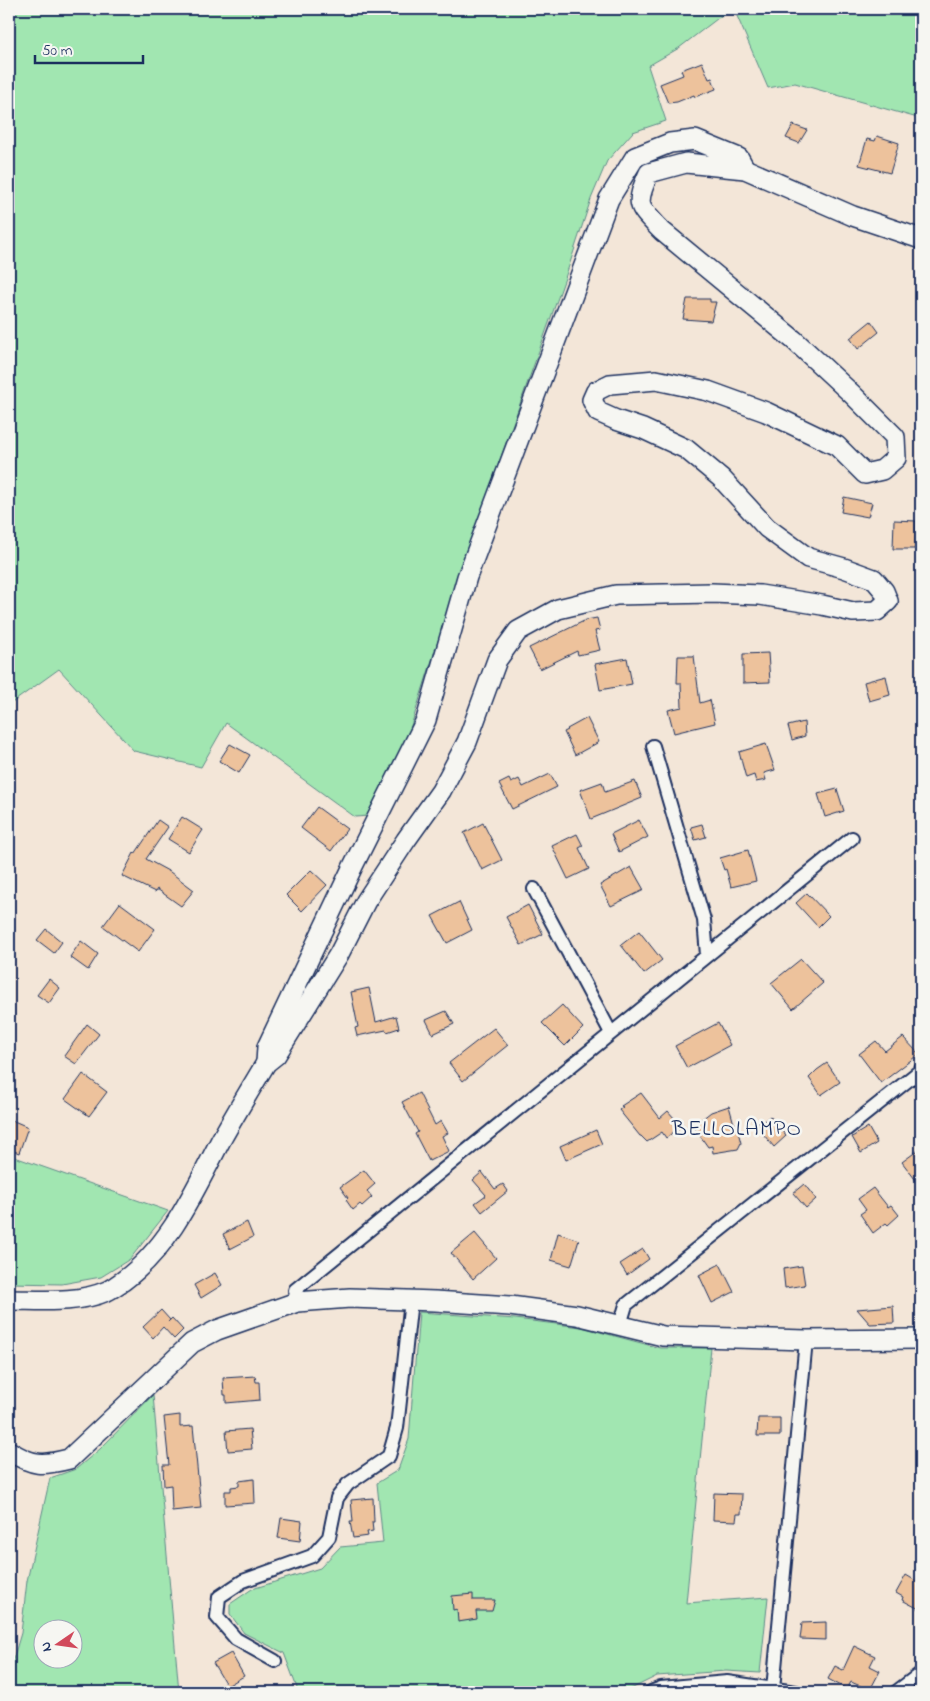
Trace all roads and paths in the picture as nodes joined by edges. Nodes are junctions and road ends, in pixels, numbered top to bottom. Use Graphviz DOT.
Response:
graph roads {
  1 [pos="745,169"];
  2 [pos="921,239"];
  3 [pos="653,746"];
  4 [pos="852,838"];
  5 [pos="534,888"];
  6 [pos="707,955"];
  7 [pos="611,1033"];
  8 [pos="266,1062"];
  9 [pos="921,1070"];
  10 [pos="9,1300"];
  11 [pos="411,1300"];
  12 [pos="297,1302"];
  13 [pos="620,1325"];
  14 [pos="921,1339"];
  15 [pos="806,1340"];
  16 [pos="9,1451"];
  17 [pos="274,1661"];
  18 [pos="921,1673"];
  19 [pos="773,1689"];
  20 [pos="651,1692"];
  21 [pos="796,1692"];
  22 [pos="896,1692"];
  1 -- 2 [label="main road"];
  1 -- 8 [label="main road"];
  1 -- 8 [label="main road"];
  3 -- 6 [label="street"];
  4 -- 6 [label="street"];
  5 -- 7 [label="street"];
  6 -- 7 [label="street"];
  7 -- 12 [label="street"];
  8 -- 10 [label="main road"];
  9 -- 13 [label="street"];
  11 -- 12 [label="main road"];
  11 -- 13 [label="main road"];
  11 -- 17 [label="street"];
  12 -- 16 [label="main road"];
  13 -- 15 [label="main road"];
  14 -- 15 [label="main road"];
  15 -- 19 [label="street"];
  18 -- 22 [label="street"];
  19 -- 20 [label="street"];
  19 -- 21 [label="street"];
}
